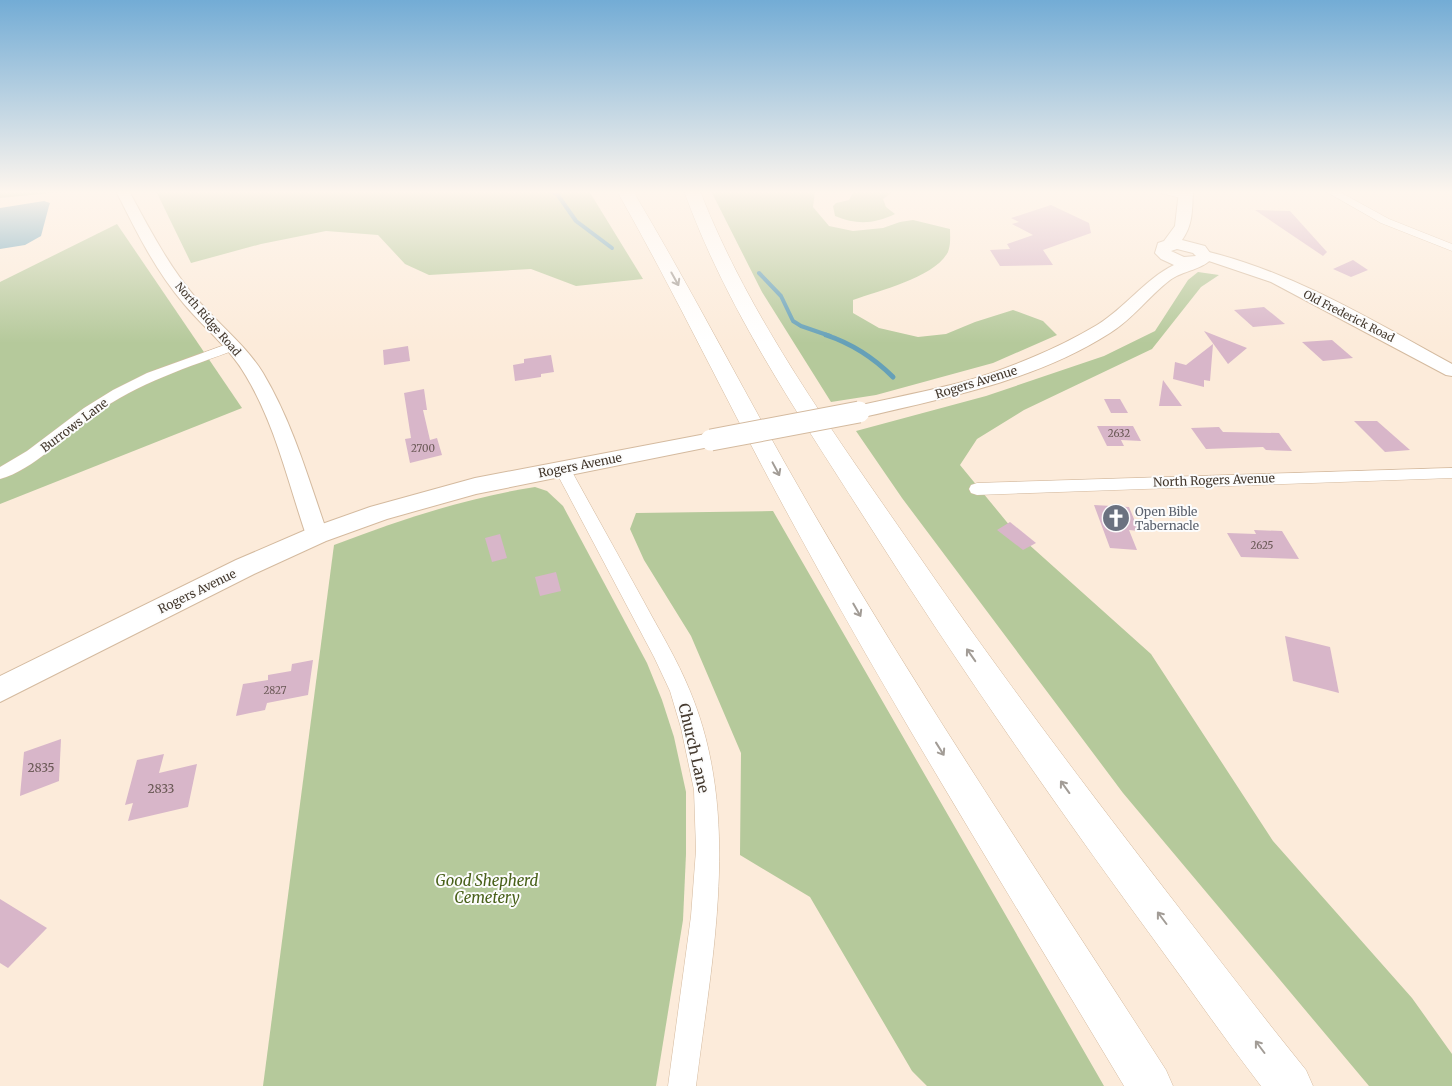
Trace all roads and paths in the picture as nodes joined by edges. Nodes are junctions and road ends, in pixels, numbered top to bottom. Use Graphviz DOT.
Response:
graph roads {
  1 [pos="149,242"];
  2 [pos="654,242"];
  3 [pos="712,242"];
  4 [pos="1174,242"];
  5 [pos="1192,242"];
  6 [pos="1436,242"];
  7 [pos="1452,248"];
  8 [pos="1168,250"];
  9 [pos="1199,257"];
  10 [pos="1165,276"];
  11 [pos="234,346"];
  12 [pos="1452,371"];
  13 [pos="562,468"];
  14 [pos="1452,473"];
  15 [pos="0,474"];
  16 [pos="977,489"];
  17 [pos="317,535"];
  18 [pos="0,690"];
  19 [pos="682,1086"];
  20 [pos="1150,1086"];
  21 [pos="1290,1086"];
  1 -- 11 [label="street, North Ridge Road"];
  2 -- 20 [label="highway, one-way"];
  21 -- 3 [label="highway, one-way"];
  4 -- 8 [label="main road"];
  5 -- 9 [label="main road"];
  6 -- 7 [label="street"];
  8 -- 9 [label="main road"];
  8 -- 10 [label="main road"];
  9 -- 10 [label="main road, Rogers Avenue"];
  9 -- 12 [label="street, Old Frederick Road"];
  10 -- 13 [label="main road, Rogers Avenue, bridge"];
  11 -- 15 [label="street, Burrows Lane"];
  11 -- 17 [label="street, North Ridge Road"];
  13 -- 17 [label="main road, Rogers Avenue"];
  13 -- 19 [label="street, Church Lane"];
  14 -- 16 [label="street, North Rogers Avenue"];
  17 -- 18 [label="main road, Rogers Avenue"];
}
